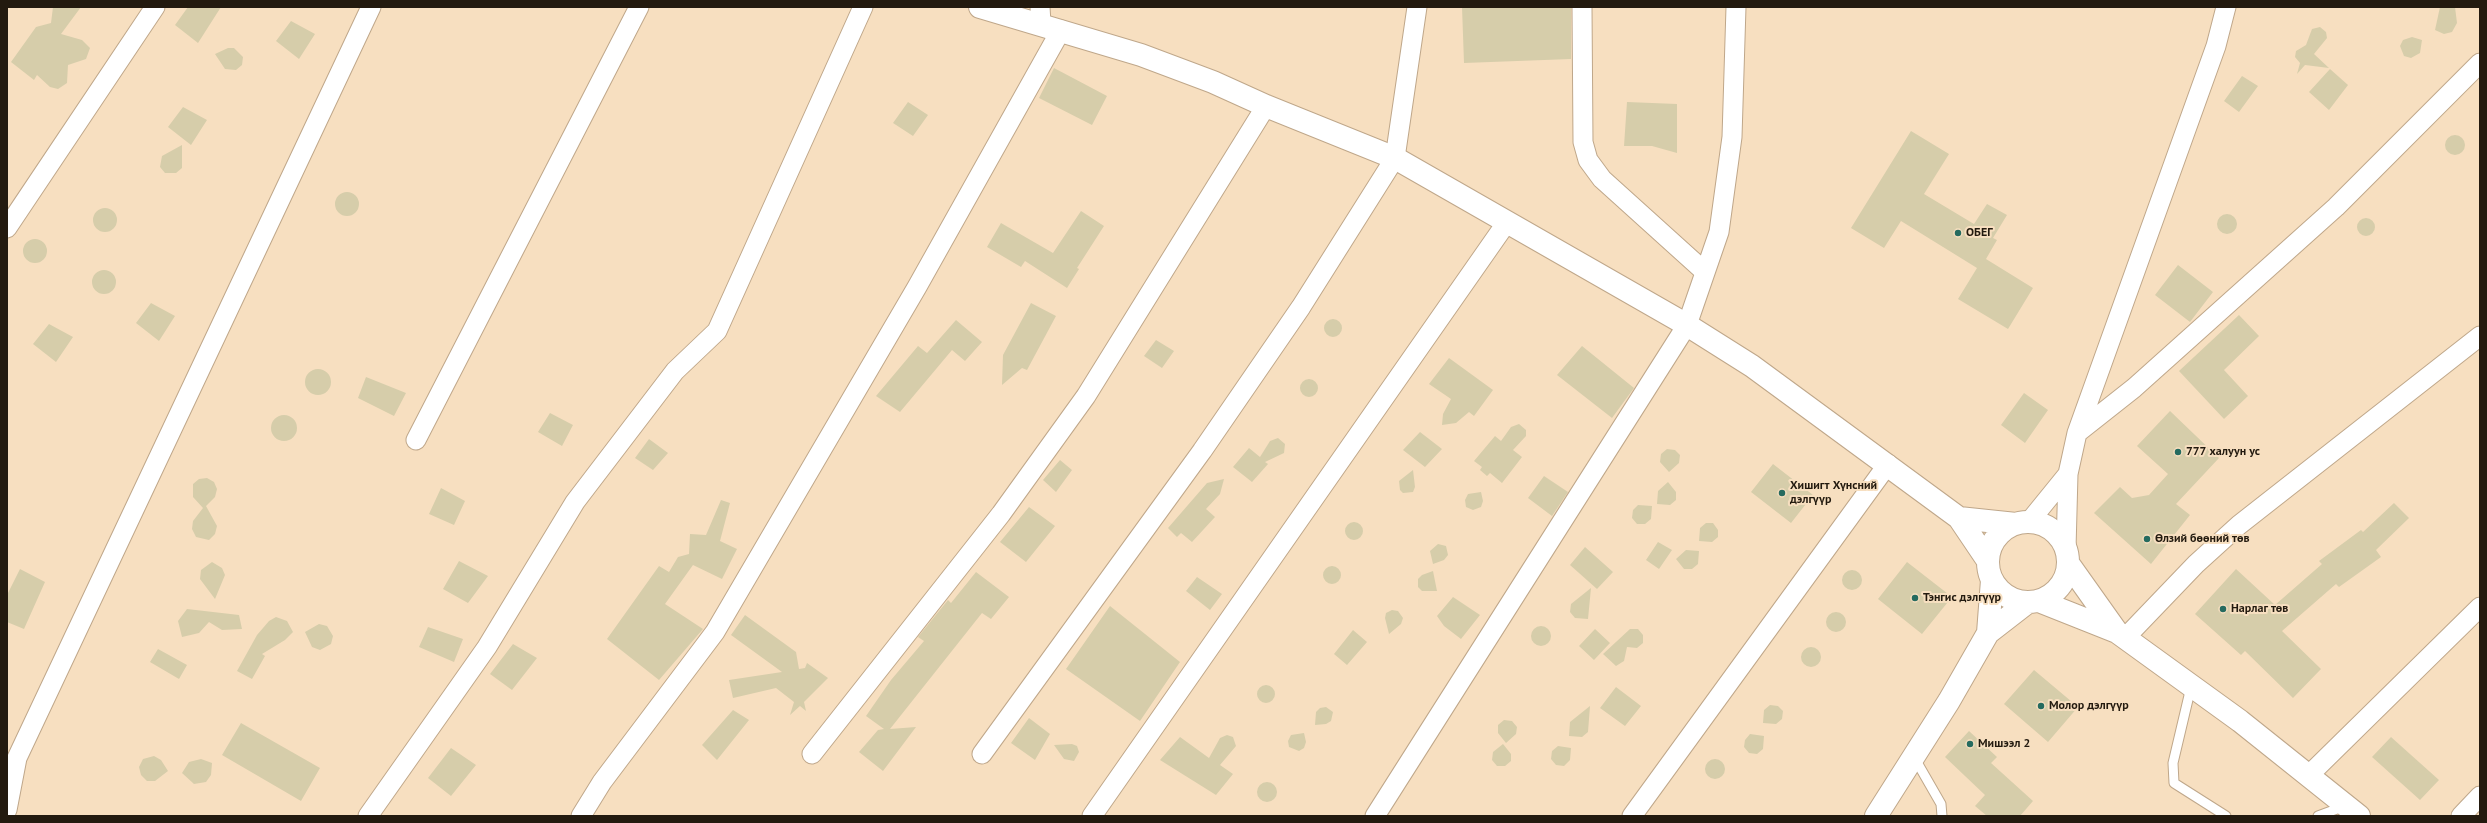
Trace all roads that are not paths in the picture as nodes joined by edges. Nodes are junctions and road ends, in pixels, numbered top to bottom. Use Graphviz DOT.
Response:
graph roads {
  1 [pos="154,7"];
  2 [pos="371,7"];
  3 [pos="639,7"];
  4 [pos="862,7"];
  5 [pos="980,7"];
  6 [pos="1417,7"];
  7 [pos="1582,7"];
  8 [pos="1736,7"];
  9 [pos="2226,7"];
  10 [pos="1040,15"];
  11 [pos="1061,30"];
  12 [pos="2480,63"];
  13 [pos="1266,106"];
  14 [pos="1395,158"];
  15 [pos="1507,222"];
  16 [pos="7,228"];
  17 [pos="1705,272"];
  18 [pos="1687,325"];
  19 [pos="2480,336"];
  20 [pos="2077,433"];
  21 [pos="416,440"];
  22 [pos="1888,464"];
  23 [pos="2068,474"];
  24 [pos="1960,518"];
  25 [pos="2022,523"];
  26 [pos="2067,556"];
  27 [pos="1990,571"];
  28 [pos="2033,602"];
  29 [pos="2480,607"];
  30 [pos="1988,634"];
  31 [pos="2121,635"];
  32 [pos="2191,686"];
  33 [pos="812,754"];
  34 [pos="982,754"];
  35 [pos="1913,756"];
  36 [pos="2308,776"];
  37 [pos="2480,796"];
  38 [pos="7,810"];
  39 [pos="2352,811"];
  40 [pos="368,816"];
  41 [pos="581,816"];
  42 [pos="1092,816"];
  43 [pos="1375,816"];
  44 [pos="1632,816"];
  45 [pos="1876,816"];
  46 [pos="1942,816"];
  47 [pos="2226,816"];
  48 [pos="2318,816"];
  49 [pos="2461,816"];
  1 -- 16 [label="street"];
  2 -- 38 [label="street"];
  3 -- 21 [label="street"];
  4 -- 40 [label="street"];
  5 -- 10 [label="street"];
  6 -- 14 [label="street"];
  7 -- 17 [label="street"];
  8 -- 17 [label="street"];
  9 -- 20 [label="street"];
  10 -- 11 [label="street"];
  11 -- 13 [label="street"];
  11 -- 41 [label="street"];
  12 -- 20 [label="street"];
  13 -- 14 [label="street"];
  13 -- 33 [label="street"];
  14 -- 15 [label="street"];
  14 -- 34 [label="street"];
  15 -- 18 [label="street"];
  15 -- 42 [label="street"];
  17 -- 18 [label="street"];
  18 -- 22 [label="street"];
  18 -- 43 [label="street"];
  19 -- 31 [label="street"];
  20 -- 23 [label="street"];
  22 -- 24 [label="street"];
  22 -- 44 [label="street"];
  23 -- 25 [label="street"];
  23 -- 26 [label="street"];
  24 -- 25 [label="street"];
  24 -- 27 [label="street"];
  25 -- 26 [label="street"];
  25 -- 27 [label="street"];
  26 -- 28 [label="street"];
  26 -- 31 [label="street"];
  27 -- 28 [label="street"];
  27 -- 30 [label="street"];
  28 -- 30 [label="street"];
  28 -- 31 [label="street"];
  29 -- 36 [label="street"];
  30 -- 35 [label="street"];
  31 -- 32 [label="street"];
  32 -- 36 [label="street"];
  32 -- 47 [label="lane"];
  35 -- 45 [label="street"];
  35 -- 46 [label="lane"];
  36 -- 39 [label="street"];
  37 -- 49 [label="street"];
  39 -- 48 [label="lane"];
}
